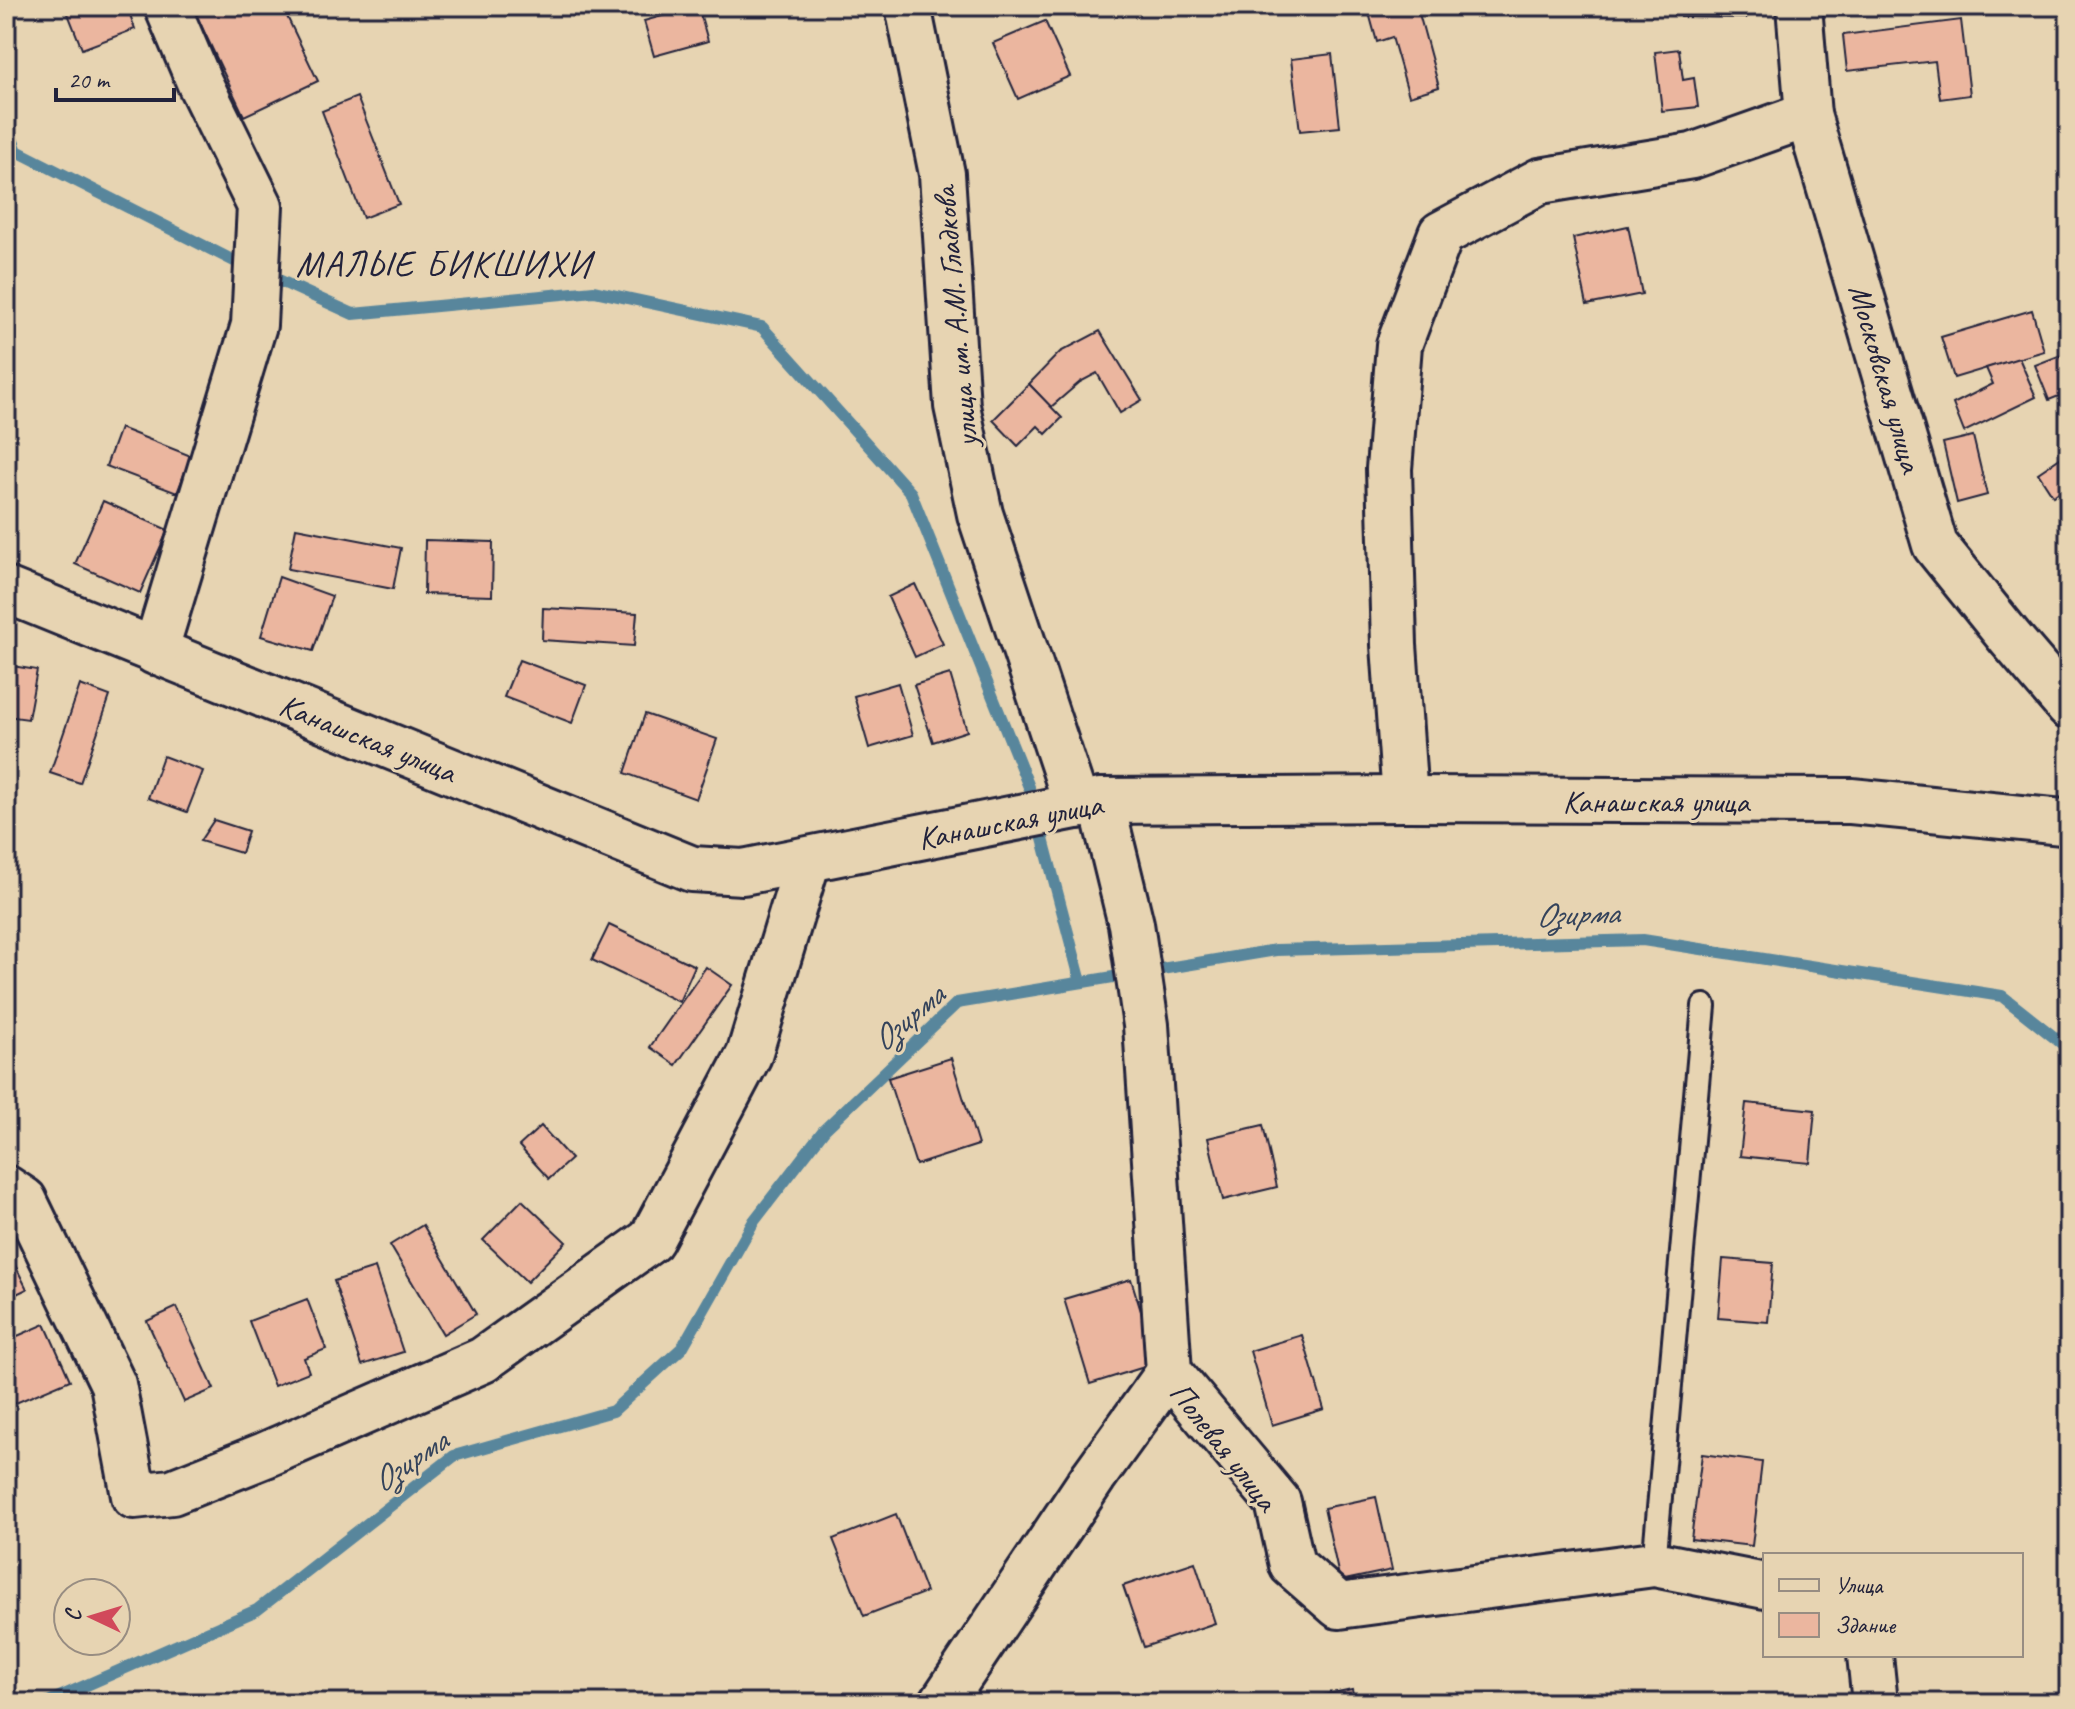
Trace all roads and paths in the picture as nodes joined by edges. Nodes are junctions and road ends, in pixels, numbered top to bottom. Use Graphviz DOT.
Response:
graph roads {
  1 [pos="167,6"];
  2 [pos="908,6"];
  3 [pos="1799,6"];
  4 [pos="1808,115"];
  5 [pos="6,590"];
  6 [pos="155,652"];
  7 [pos="2069,707"];
  8 [pos="1405,799"];
  9 [pos="1089,804"];
  10 [pos="2067,815"];
  11 [pos="808,860"];
  12 [pos="1704,1006"];
  13 [pos="6,1188"];
  14 [pos="1169,1372"];
  15 [pos="1654,1564"];
  16 [pos="1763,1586"];
  17 [pos="1870,1657"];
  18 [pos="942,1703"];
  19 [pos="1875,1703"];
  1 -- 6 [label="street"];
  2 -- 9 [label="street, улица им. А.М. Гладкова"];
  3 -- 4 [label="street, Московская улица"];
  4 -- 7 [label="street, Московская улица"];
  4 -- 8 [label="street"];
  5 -- 6 [label="street, Канашская улица"];
  6 -- 11 [label="street, Канашская улица"];
  8 -- 9 [label="street, Канашская улица"];
  8 -- 10 [label="street, Канашская улица"];
  9 -- 11 [label="street, Канашская улица"];
  9 -- 14 [label="street, улица им. А.М. Гладкова"];
  11 -- 13 [label="street"];
  12 -- 15 [label="lane"];
  14 -- 15 [label="street, Полевая улица"];
  14 -- 18 [label="street, Полевая улица"];
  15 -- 16 [label="street, Полевая улица"];
  17 -- 19 [label="street"];
}
